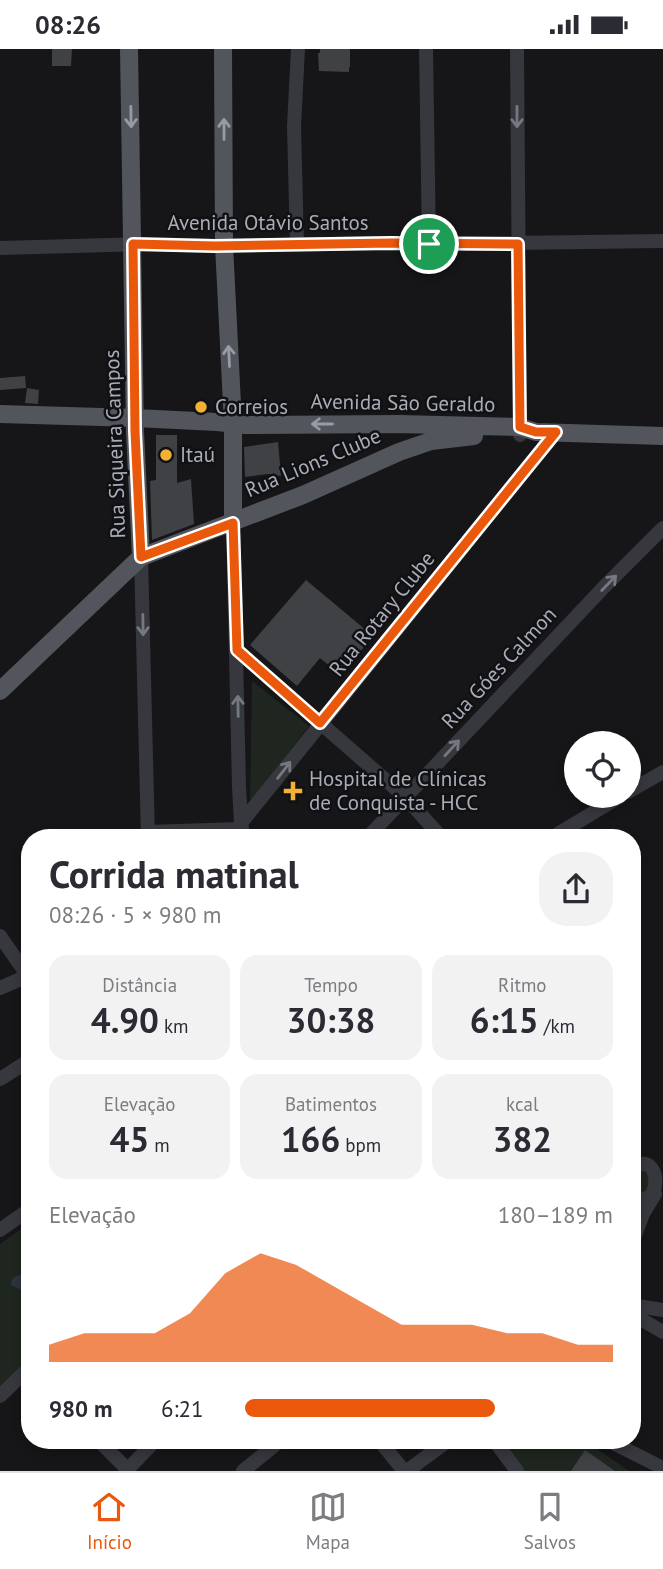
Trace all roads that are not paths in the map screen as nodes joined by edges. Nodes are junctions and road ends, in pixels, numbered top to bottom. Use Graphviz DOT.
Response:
graph roads {
  1 [pos="129,49"];
  2 [pos="223,49"];
  3 [pos="298,49"];
  4 [pos="426,49"];
  5 [pos="517,49"];
  6 [pos="663,241"];
  7 [pos="133,244"];
  8 [pos="429,244"];
  9 [pos="518,244"];
  10 [pos="224,245"];
  11 [pos="297,245"];
  12 [pos="0,249"];
  13 [pos="0,414"];
  14 [pos="135,418"];
  15 [pos="233,424"];
  16 [pos="399,424"];
  17 [pos="525,431"];
  18 [pos="556,432"];
  19 [pos="636,435"];
  20 [pos="663,436"];
  21 [pos="663,446"];
  22 [pos="399,452"];
  23 [pos="233,523"];
  24 [pos="663,528"];
  25 [pos="141,557"];
  26 [pos="237,650"];
  27 [pos="0,691"];
  28 [pos="320,723"];
  29 [pos="663,772"];
  30 [pos="641,785"];
  31 [pos="405,797"];
  32 [pos="601,808"];
  33 [pos="148,829"];
  34 [pos="242,829"];
  35 [pos="243,829"];
  36 [pos="375,829"];
  37 [pos="434,829"];
  38 [pos="566,829"];
  39 [pos="0,936"];
  40 [pos="21,965"];
  41 [pos="21,979"];
  42 [pos="0,988"];
  43 [pos="21,1065"];
  44 [pos="0,1079"];
  45 [pos="641,1164"];
  46 [pos="659,1188"];
  47 [pos="641,1198"];
  48 [pos="21,1215"];
  49 [pos="641,1219"];
  50 [pos="0,1230"];
  51 [pos="641,1314"];
  52 [pos="641,1314"];
  53 [pos="662,1322"];
  54 [pos="21,1377"];
  55 [pos="0,1396"];
  56 [pos="107,1449"];
  57 [pos="148,1449"];
  58 [pos="270,1449"];
  59 [pos="387,1449"];
  60 [pos="437,1449"];
  61 [pos="501,1449"];
  62 [pos="625,1449"];
  63 [pos="663,1468"];
  64 [pos="128,1470"];
  65 [pos="243,1471"];
  66 [pos="406,1471"];
  67 [pos="517,1471"];
  1 -- 7 [label="main road, Rua Siqueira Campos, one-way"];
  10 -- 2 [label="main road, one-way"];
  3 -- 11 [label="street"];
  4 -- 8 [label="street"];
  5 -- 9 [label="street, one-way"];
  6 -- 9 [label="street, Avenida Otávio Santos"];
  7 -- 10 [label="street, Avenida Otávio Santos"];
  7 -- 12 [label="street, Avenida Otávio Santos"];
  7 -- 14 [label="main road, Rua Siqueira Campos"];
  8 -- 9 [label="street, Avenida Otávio Santos"];
  8 -- 11 [label="street, Avenida Otávio Santos"];
  9 -- 17 [label="street"];
  10 -- 11 [label="street, Avenida Otávio Santos"];
  15 -- 10 [label="main road, one-way"];
  13 -- 14 [label="main road, Avenida São Geraldo"];
  14 -- 15 [label="main road, Avenida São Geraldo"];
  14 -- 25 [label="main road, Rua Siqueira Campos"];
  16 -- 15 [label="main road, Avenida São Geraldo, one-way"];
  15 -- 23 [label="main road"];
  16 -- 17 [label="main road, Avenida São Geraldo"];
  16 -- 22 [label="main road"];
  17 -- 18 [label="main road, Avenida São Geraldo"];
  17 -- 22 [label="main road, Rua Lions Clube"];
  18 -- 19 [label="main road, Avenida São Geraldo"];
  18 -- 28 [label="street, Rua Rotary Clube"];
  19 -- 20 [label="main road, Avenida São Geraldo"];
  19 -- 21 [label="main road, Avenida São Geraldo"];
  22 -- 23 [label="main road, Rua Lions Clube"];
  23 -- 25 [label="main road, Rua Lions Clube"];
  23 -- 26 [label="street"];
  31 -- 24 [label="street, Rua Góes Calmon, one-way"];
  25 -- 27 [label="main road"];
  25 -- 33 [label="street, Rua Siqueira Campos, one-way"];
  26 -- 28 [label="street"];
  34 -- 26 [label="street, one-way"];
  28 -- 31 [label="street"];
  35 -- 28 [label="street, Rua Rotary Clube, one-way"];
  29 -- 30 [label="street"];
  31 -- 36 [label="street, Rua Góes Calmon"];
  31 -- 37 [label="street"];
  32 -- 38 [label="street"];
  39 -- 40 [label="street"];
  41 -- 42 [label="street"];
  43 -- 44 [label="street"];
  45 -- 46 [label="street"];
  46 -- 47 [label="street"];
  46 -- 49 [label="street"];
  48 -- 50 [label="street"];
  51 -- 53 [label="street"];
  52 -- 53 [label="street"];
  54 -- 55 [label="street"];
  56 -- 64 [label="street"];
  57 -- 64 [label="street"];
  58 -- 65 [label="street"];
  59 -- 66 [label="street"];
  60 -- 66 [label="street"];
  61 -- 67 [label="street"];
  62 -- 63 [label="street"];
}
